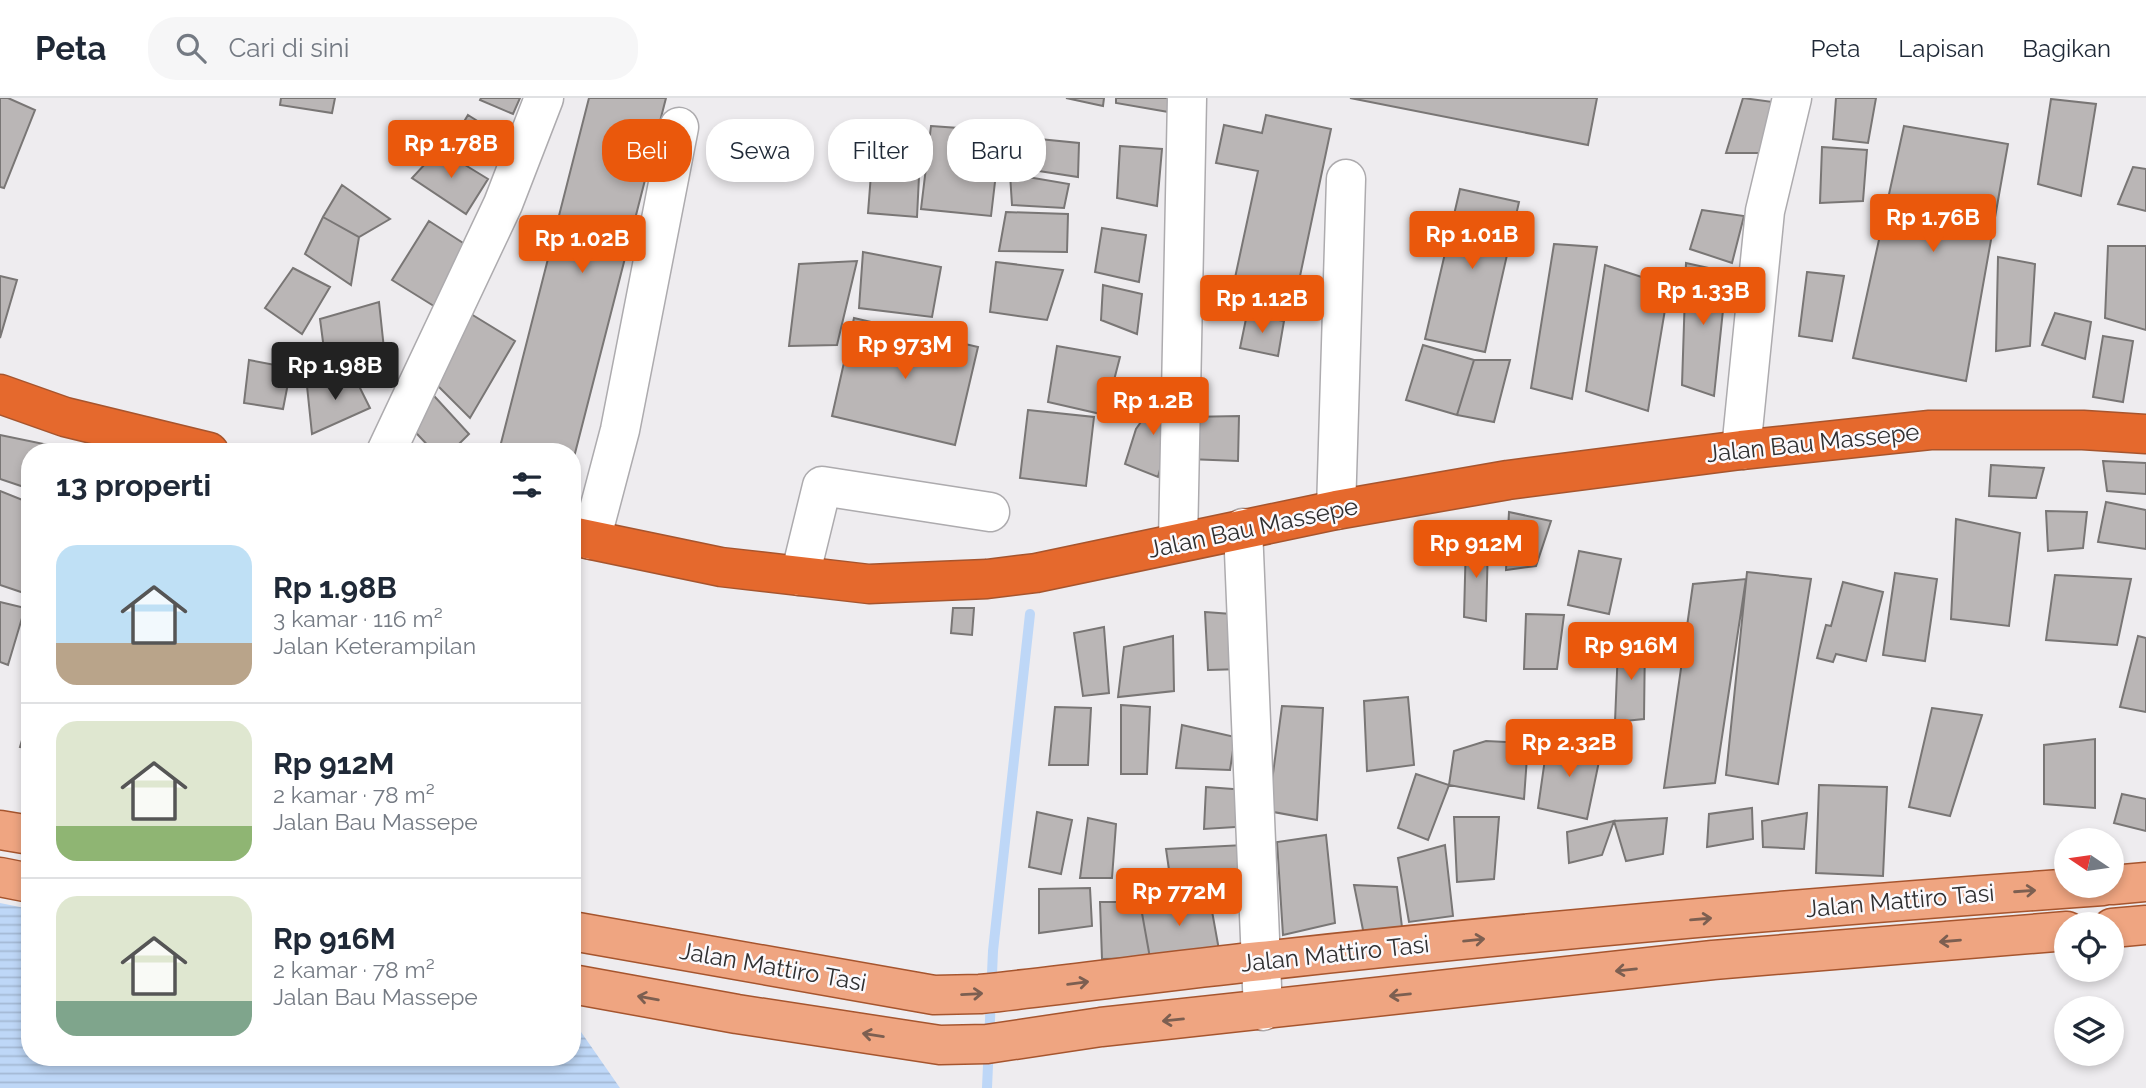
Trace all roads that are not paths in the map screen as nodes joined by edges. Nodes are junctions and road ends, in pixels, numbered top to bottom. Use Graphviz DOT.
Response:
graph roads {
  1 [pos="544,98"];
  2 [pos="1187,98"];
  3 [pos="1792,98"];
  4 [pos="1346,178"];
  5 [pos="668,182"];
  6 [pos="0,394"];
  7 [pos="2146,434"];
  8 [pos="169,443"];
  9 [pos="390,443"];
  10 [pos="1741,450"];
  11 [pos="1336,510"];
  12 [pos="990,512"];
  13 [pos="1243,528"];
  14 [pos="581,538"];
  15 [pos="1178,542"];
  16 [pos="800,576"];
  17 [pos="0,830"];
  18 [pos="21,834"];
  19 [pos="0,877"];
  20 [pos="21,881"];
  21 [pos="2146,882"];
  22 [pos="2124,884"];
  23 [pos="2054,890"];
  24 [pos="2146,925"];
  25 [pos="2124,927"];
  26 [pos="1564,931"];
  27 [pos="2054,932"];
  28 [pos="581,933"];
  29 [pos="1262,961"];
  30 [pos="1567,977"];
  31 [pos="581,986"];
  32 [pos="1263,1011"];
  1 -- 9 [label="street"];
  2 -- 15 [label="street"];
  3 -- 10 [label="street"];
  4 -- 11 [label="street"];
  5 -- 14 [label="street"];
  6 -- 8 [label="highway"];
  7 -- 10 [label="highway, Jalan Bau Massepe"];
  10 -- 11 [label="highway, Jalan Bau Massepe"];
  11 -- 13 [label="highway, Jalan Bau Massepe"];
  12 -- 16 [label="street"];
  13 -- 15 [label="highway, Jalan Bau Massepe"];
  13 -- 29 [label="street"];
  14 -- 16 [label="highway, Jalan Bau Massepe"];
  15 -- 16 [label="highway, Jalan Bau Massepe"];
  17 -- 18 [label="main road"];
  19 -- 20 [label="main road"];
  21 -- 22 [label="main road"];
  26 -- 23 [label="main road, Jalan Mattiro Tasi, one-way"];
  24 -- 25 [label="main road"];
  29 -- 26 [label="main road, Jalan Mattiro Tasi, one-way"];
  26 -- 30 [label="main road"];
  27 -- 30 [label="main road, Jalan Mattiro Tasi, one-way"];
  28 -- 29 [label="main road, Jalan Mattiro Tasi, one-way"];
  29 -- 32 [label="street"];
  30 -- 32 [label="main road, Jalan Mattiro Tasi, one-way"];
  32 -- 31 [label="main road, Jalan Mattiro Tasi, one-way"];
}
